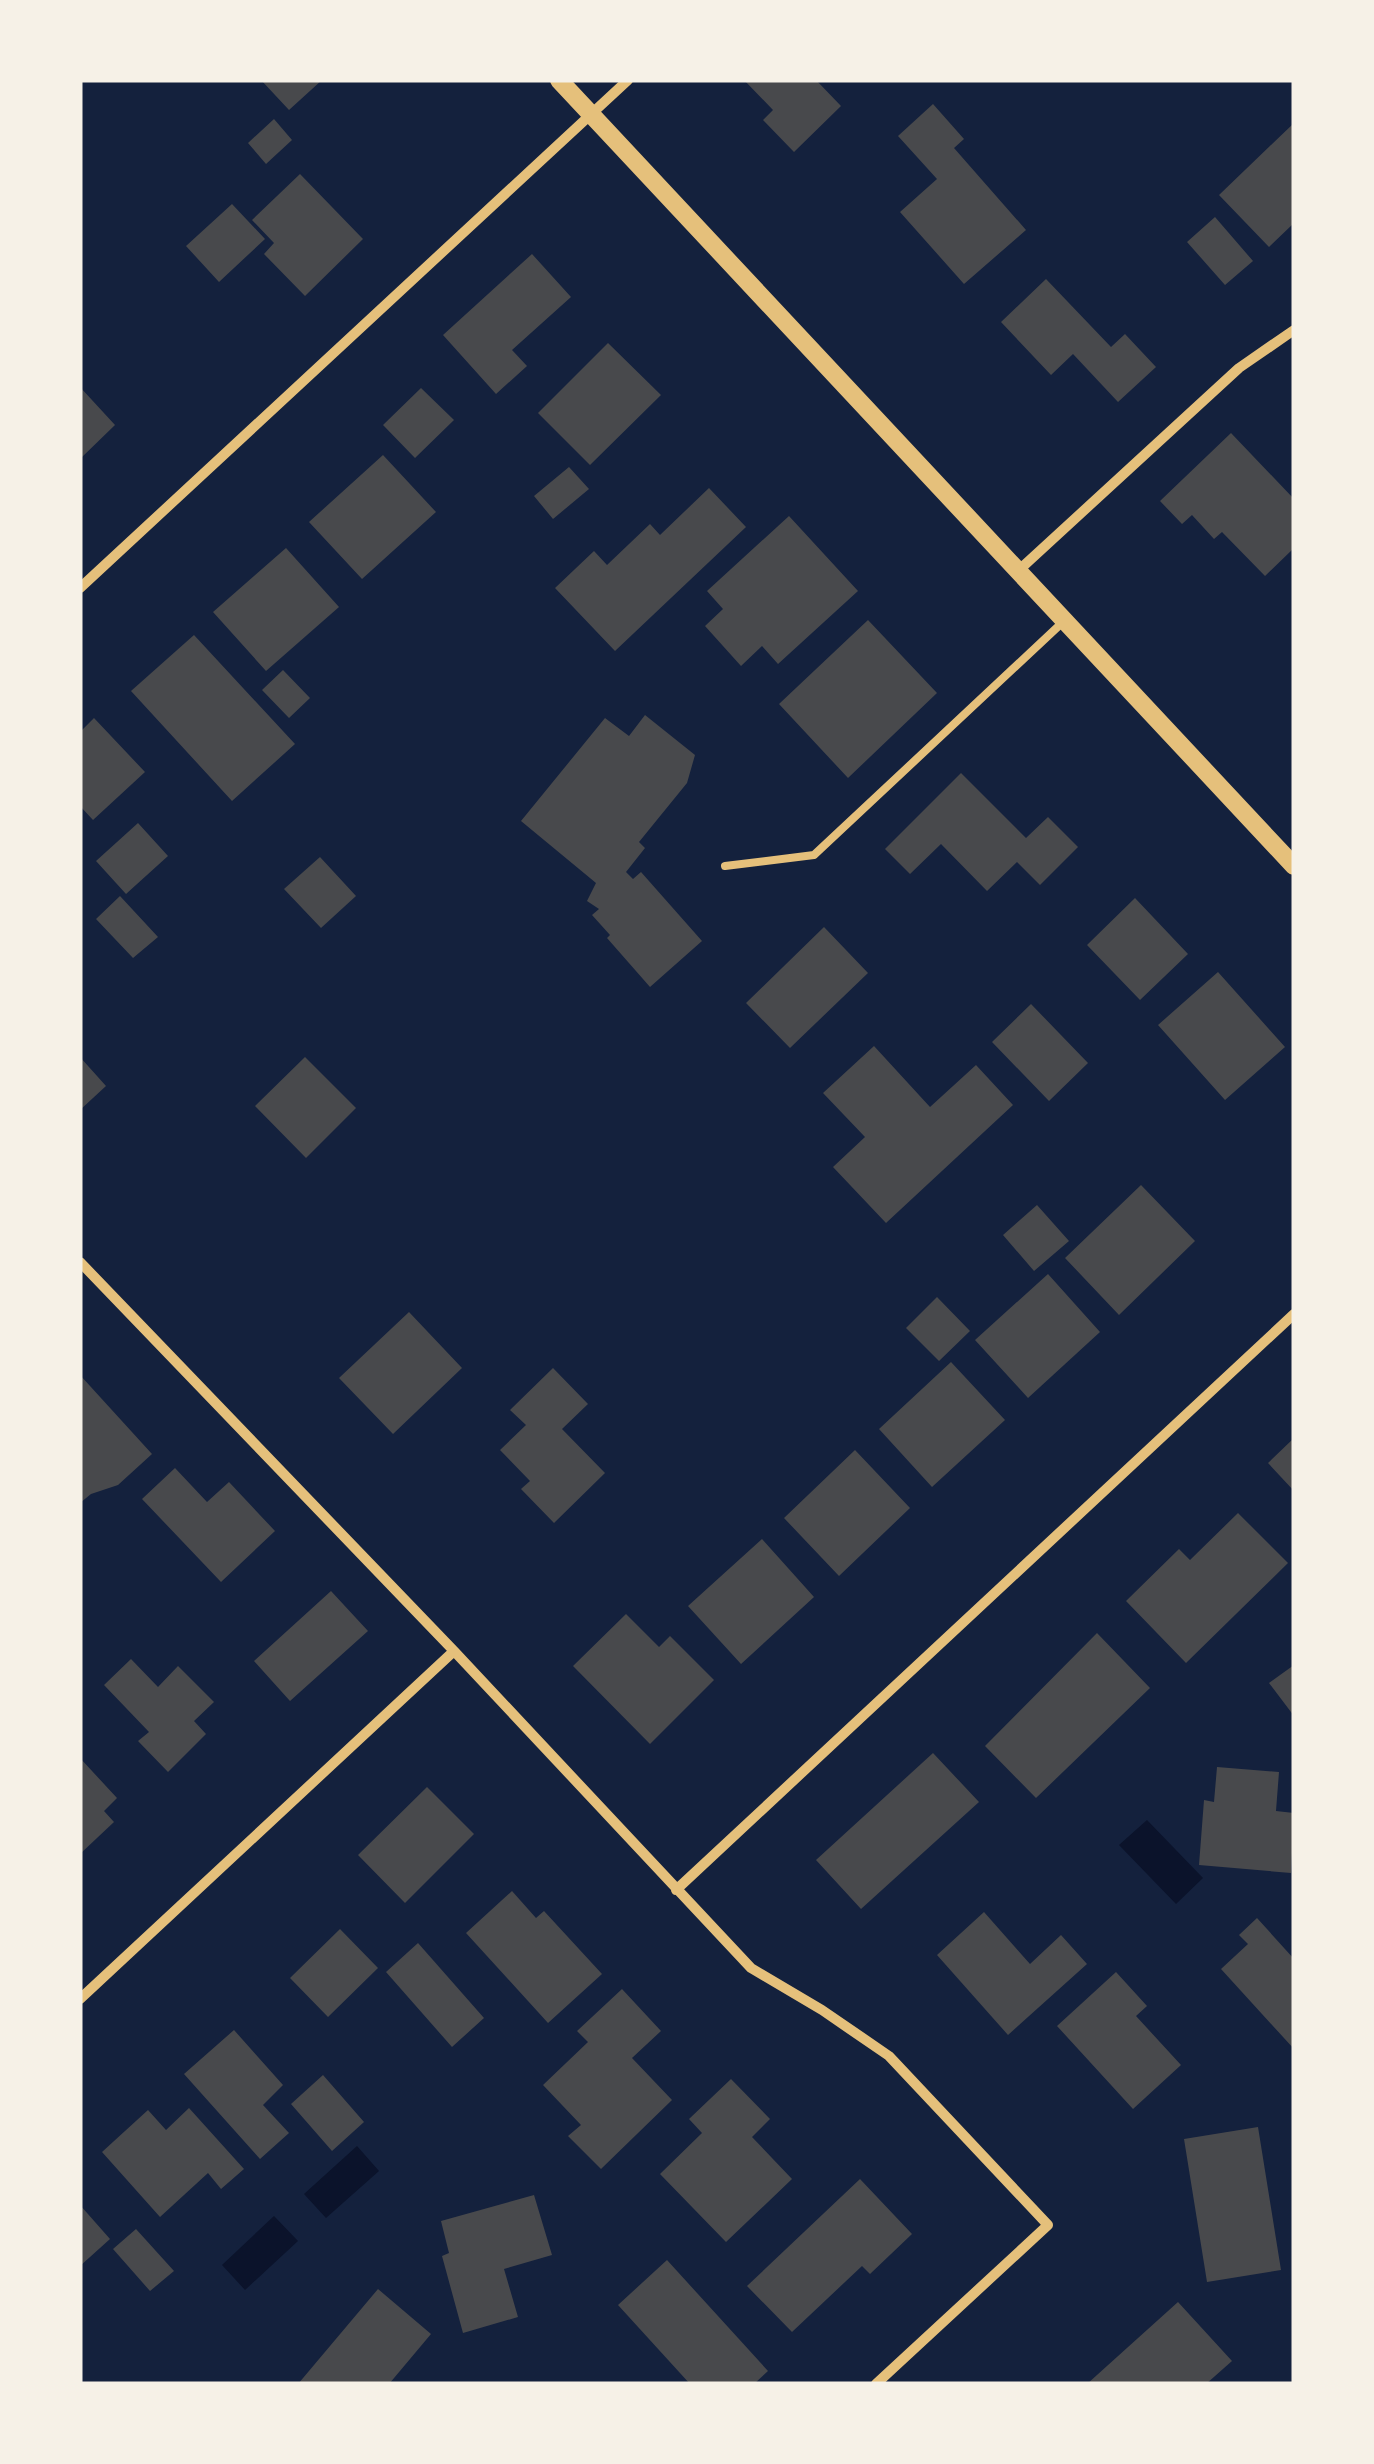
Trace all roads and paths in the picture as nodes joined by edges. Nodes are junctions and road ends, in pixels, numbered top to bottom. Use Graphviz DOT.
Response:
graph roads {
  1 [pos="559,80"];
  2 [pos="628,80"];
  3 [pos="592,116"];
  4 [pos="1294,330"];
  5 [pos="1018,572"];
  6 [pos="80,588"];
  7 [pos="1064,621"];
  8 [pos="725,866"];
  9 [pos="1294,866"];
  10 [pos="80,1262"];
  11 [pos="1294,1314"];
  12 [pos="454,1652"];
  13 [pos="676,1890"];
  14 [pos="80,1999"];
  15 [pos="876,2384"];
  1 -- 3 [label="street"];
  2 -- 3 [label="street"];
  3 -- 5 [label="street"];
  3 -- 6 [label="street"];
  4 -- 5 [label="street"];
  5 -- 7 [label="street"];
  7 -- 8 [label="lane"];
  7 -- 9 [label="street"];
  10 -- 12 [label="street"];
  11 -- 13 [label="street"];
  12 -- 13 [label="street"];
  12 -- 14 [label="street"];
  13 -- 15 [label="street"];
}
